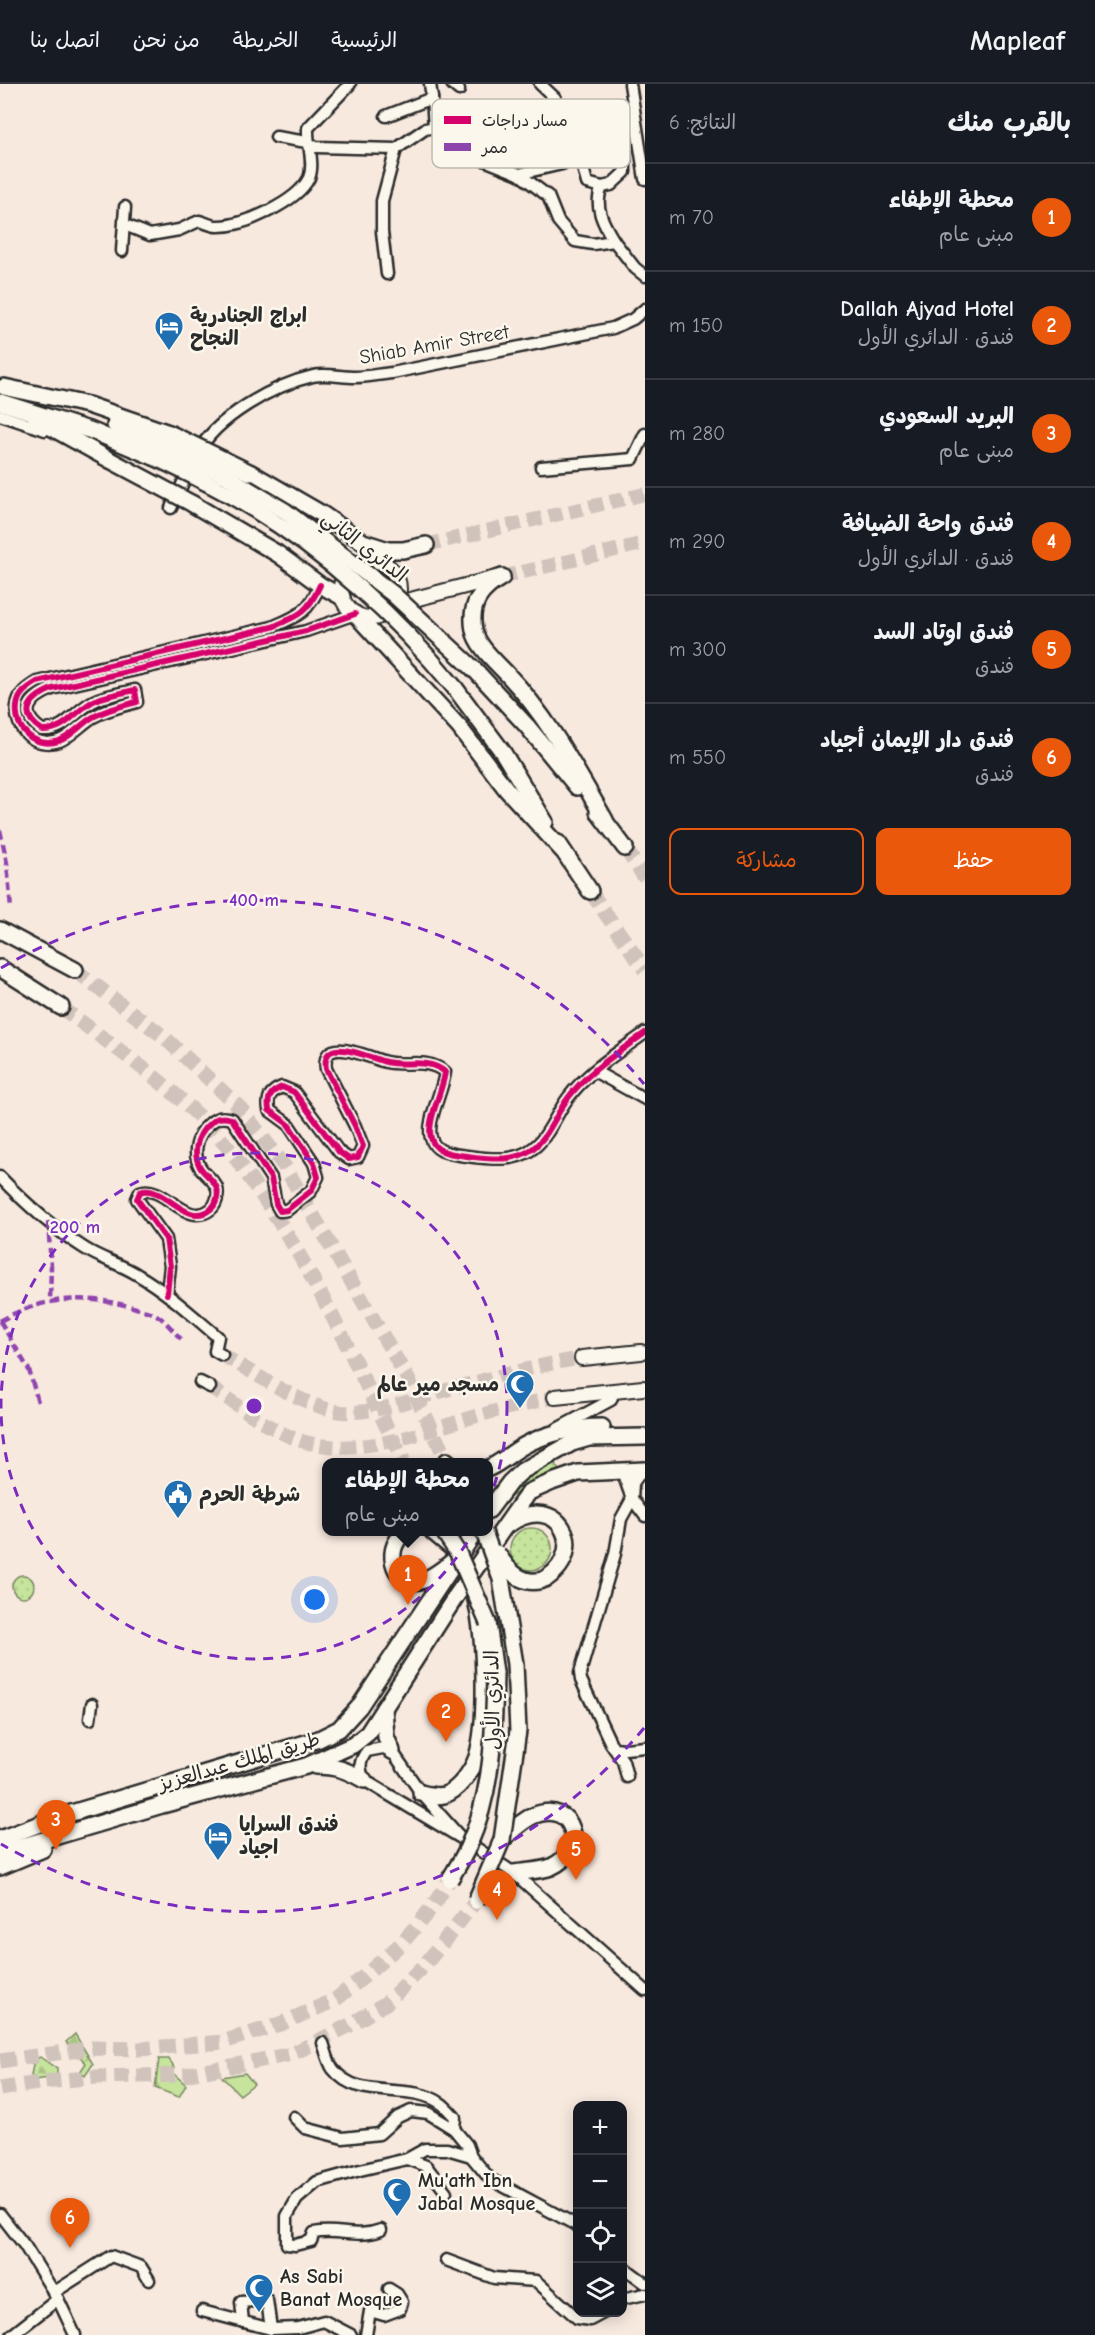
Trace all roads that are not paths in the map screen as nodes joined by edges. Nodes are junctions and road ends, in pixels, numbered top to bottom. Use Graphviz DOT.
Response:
graph roads {
  1 [pos="350,84"];
  2 [pos="430,84"];
  3 [pos="540,84"];
  4 [pos="630,84"];
  5 [pos="432,99"];
  6 [pos="555,99"];
  7 [pos="386,116"];
  8 [pos="432,127"];
  9 [pos="276,137"];
  10 [pos="307,142"];
  11 [pos="396,149"];
  12 [pos="504,168"];
  13 [pos="545,168"];
  14 [pos="583,168"];
  15 [pos="625,168"];
  16 [pos="519,174"];
  17 [pos="645,179"];
  18 [pos="602,187"];
  19 [pos="125,207"];
  20 [pos="125,225"];
  21 [pos="614,241"];
  22 [pos="122,251"];
  23 [pos="387,274"];
  24 [pos="645,276"];
  25 [pos="645,309"];
  26 [pos="4,395"];
  27 [pos="0,415"];
  28 [pos="645,434"];
  29 [pos="68,438"];
  30 [pos="162,445"];
  31 [pos="541,468"];
  32 [pos="171,508"];
  33 [pos="426,545"];
  34 [pos="378,561"];
  35 [pos="502,577"];
  36 [pos="320,585"];
  37 [pos="342,597"];
  38 [pos="395,604"];
  39 [pos="355,614"];
  40 [pos="604,820"];
  41 [pos="625,848"];
  42 [pos="562,850"];
  43 [pos="590,891"];
  44 [pos="0,930"];
  45 [pos="0,968"];
  46 [pos="75,970"];
  47 [pos="61,1007"];
  48 [pos="645,1033"];
  49 [pos="594,1071"];
  50 [pos="645,1099"];
  51 [pos="0,1177"];
  52 [pos="167,1294"];
  53 [pos="641,1352"];
  54 [pos="219,1353"];
  55 [pos="582,1358"];
  56 [pos="643,1388"];
  57 [pos="614,1390"];
  58 [pos="555,1397"];
  59 [pos="547,1436"];
  60 [pos="645,1436"];
  61 [pos="493,1466"];
  62 [pos="645,1470"];
  63 [pos="622,1471"];
  64 [pos="632,1498"];
  65 [pos="493,1505"];
  66 [pos="645,1516"];
  67 [pos="502,1529"];
  68 [pos="403,1536"];
  69 [pos="441,1536"];
  70 [pos="472,1536"];
  71 [pos="485,1536"];
  72 [pos="486,1536"];
  73 [pos="459,1554"];
  74 [pos="483,1620"];
  75 [pos="377,1680"];
  76 [pos="393,1691"];
  77 [pos="92,1704"];
  78 [pos="384,1708"];
  79 [pos="90,1719"];
  80 [pos="645,1747"];
  81 [pos="614,1748"];
  82 [pos="392,1751"];
  83 [pos="306,1766"];
  84 [pos="627,1777"];
  85 [pos="364,1780"];
  86 [pos="421,1793"];
  87 [pos="58,1817"];
  88 [pos="0,1829"];
  89 [pos="461,1838"];
  90 [pos="0,1839"];
  91 [pos="502,1840"];
  92 [pos="4,1860"];
  93 [pos="514,1873"];
  94 [pos="0,1875"];
  95 [pos="450,1879"];
  96 [pos="476,1900"];
  97 [pos="645,1990"];
  98 [pos="323,2043"];
  99 [pos="294,2116"];
  100 [pos="454,2129"];
  101 [pos="471,2156"];
  102 [pos="407,2159"];
  103 [pos="446,2192"];
  104 [pos="0,2214"];
  105 [pos="573,2223"];
  106 [pos="381,2230"];
  107 [pos="446,2260"];
  108 [pos="627,2270"];
  109 [pos="148,2280"];
  110 [pos="645,2283"];
  111 [pos="389,2289"];
  112 [pos="645,2294"];
  113 [pos="55,2296"];
  114 [pos="627,2298"];
  115 [pos="202,2311"];
  116 [pos="573,2314"];
  117 [pos="576,2317"];
  118 [pos="596,2317"];
  119 [pos="243,2322"];
  120 [pos="271,2329"];
  121 [pos="12,2335"];
  122 [pos="75,2335"];
  123 [pos="351,2335"];
  124 [pos="366,2335"];
  1 -- 10 [label="street"];
  2 -- 5 [label="street"];
  3 -- 6 [label="street"];
  4 -- 17 [label="street"];
  5 -- 7 [label="street"];
  8 -- 11 [label="street"];
  9 -- 10 [label="street"];
  10 -- 11 [label="street"];
  10 -- 20 [label="street"];
  11 -- 23 [label="street"];
  12 -- 16 [label="street"];
  13 -- 16 [label="street"];
  14 -- 18 [label="street"];
  15 -- 18 [label="street"];
  16 -- 21 [label="street"];
  18 -- 21 [label="street"];
  19 -- 20 [label="street"];
  20 -- 22 [label="street"];
  21 -- 24 [label="street"];
  25 -- 32 [label="street, Shiab Amir Street"];
  26 -- 29 [label="highway"];
  26 -- 30 [label="highway, الدائري الثاني"];
  26 -- 30 [label="highway"];
  27 -- 29 [label="street"];
  28 -- 31 [label="street"];
  29 -- 36 [label="highway, bridge"];
  30 -- 33 [label="highway, bridge"];
  30 -- 40 [label="highway, الدائري الثاني, bridge"];
  30 -- 42 [label="highway, الدائري الثاني, bridge"];
  33 -- 34 [label="main road"];
  34 -- 37 [label="main road"];
  34 -- 38 [label="main road"];
  35 -- 38 [label="main road"];
  35 -- 40 [label="highway"];
  36 -- 37 [label="highway"];
  36 -- 39 [label="street"];
  37 -- 39 [label="main road"];
  38 -- 39 [label="main road"];
  39 -- 42 [label="highway"];
  40 -- 41 [label="highway, الدائري الثاني"];
  42 -- 43 [label="highway, الدائري الثاني"];
  44 -- 46 [label="highway"];
  45 -- 47 [label="highway"];
  48 -- 49 [label="street"];
  49 -- 50 [label="street"];
  49 -- 52 [label="street"];
  51 -- 52 [label="street"];
  52 -- 54 [label="street"];
  53 -- 55 [label="main road"];
  56 -- 57 [label="main road"];
  57 -- 58 [label="main road"];
  57 -- 59 [label="street"];
  59 -- 60 [label="highway"];
  59 -- 61 [label="highway"];
  60 -- 65 [label="highway"];
  62 -- 63 [label="highway, طريق الملك عبدالعزيز"];
  62 -- 64 [label="street"];
  63 -- 64 [label="street"];
  63 -- 67 [label="highway, طريق الملك عبدالعزيز"];
  64 -- 66 [label="street"];
  64 -- 81 [label="street"];
  67 -- 72 [label="highway, bridge"];
  67 -- 76 [label="highway, طريق الملك عبدالعزيز"];
  68 -- 73 [label="highway"];
  69 -- 73 [label="highway, الدائري الأول, bridge"];
  70 -- 73 [label="highway, طريق الملك عبدالعزيز"];
  71 -- 91 [label="highway, الدائري الأول, bridge"];
  73 -- 74 [label="highway, الدائري الأول, bridge"];
  73 -- 75 [label="highway, طريق الملك عبدالعزيز"];
  74 -- 86 [label="highway"];
  74 -- 95 [label="highway, الدائري الأول, bridge"];
  75 -- 76 [label="highway"];
  75 -- 87 [label="highway, طريق الملك عبدالعزيز"];
  76 -- 78 [label="highway, طريق الملك عبدالعزيز"];
  77 -- 79 [label="street"];
  78 -- 82 [label="highway"];
  78 -- 83 [label="highway, طريق الملك عبدالعزيز"];
  80 -- 81 [label="street"];
  81 -- 84 [label="street"];
  82 -- 85 [label="street"];
  82 -- 86 [label="street"];
  83 -- 85 [label="highway"];
  83 -- 92 [label="highway, طريق الملك عبدالعزيز"];
  85 -- 89 [label="street"];
  86 -- 89 [label="street"];
  87 -- 88 [label="highway"];
  87 -- 90 [label="highway, طريق الملك عبدالعزيز"];
  89 -- 93 [label="street"];
  91 -- 93 [label="highway"];
  91 -- 96 [label="highway, الدائري الأول, bridge"];
  92 -- 94 [label="street"];
  93 -- 97 [label="street"];
  98 -- 100 [label="street"];
  99 -- 100 [label="street"];
  100 -- 101 [label="street"];
  101 -- 102 [label="street"];
  101 -- 105 [label="street"];
  102 -- 103 [label="street"];
  102 -- 106 [label="street"];
  104 -- 113 [label="street"];
  107 -- 116 [label="street"];
  108 -- 110 [label="street"];
  109 -- 113 [label="street"];
  111 -- 124 [label="street"];
  112 -- 114 [label="street"];
  113 -- 121 [label="street"];
  113 -- 122 [label="street"];
  115 -- 119 [label="street"];
  117 -- 118 [label="street"];
  119 -- 120 [label="street"];
  119 -- 120 [label="street"];
  120 -- 123 [label="street"];
}
